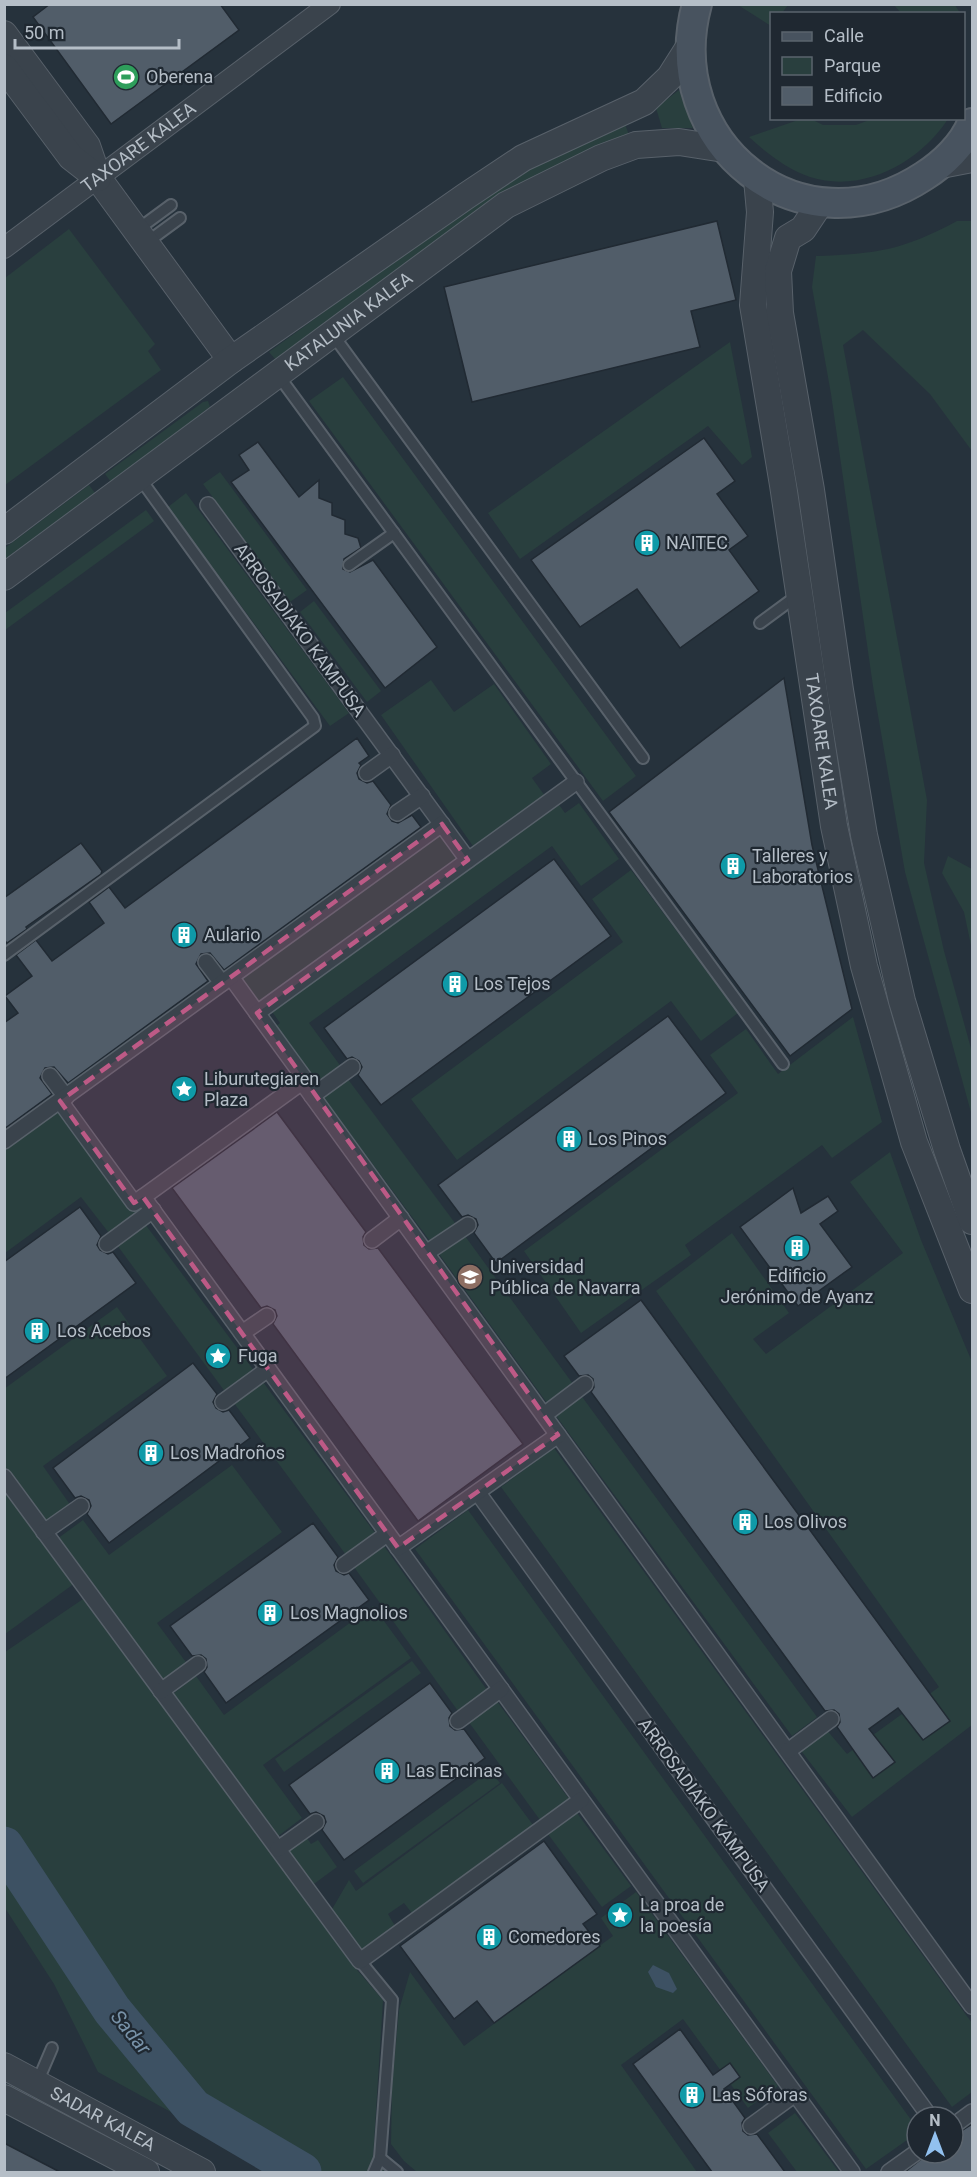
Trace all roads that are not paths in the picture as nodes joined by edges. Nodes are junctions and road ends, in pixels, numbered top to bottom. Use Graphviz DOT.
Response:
graph roads {
  1 [pos="330,4"];
  2 [pos="698,4"];
  3 [pos="4,34"];
  4 [pos="689,47"];
  5 [pos="4,67"];
  6 [pos="972,123"];
  7 [pos="724,149"];
  8 [pos="972,159"];
  9 [pos="941,165"];
  10 [pos="98,178"];
  11 [pos="757,179"];
  12 [pos="821,202"];
  13 [pos="171,205"];
  14 [pos="180,218"];
  15 [pos="141,237"];
  16 [pos="4,248"];
  17 [pos="333,335"];
  18 [pos="231,360"];
  19 [pos="278,375"];
  20 [pos="140,477"];
  21 [pos="208,505"];
  22 [pos="4,531"];
  23 [pos="394,533"];
  24 [pos="348,565"];
  25 [pos="4,577"];
  26 [pos="798,594"];
  27 [pos="760,623"];
  28 [pos="392,755"];
  29 [pos="643,758"];
  30 [pos="367,772"];
  31 [pos="576,782"];
  32 [pos="422,796"];
  33 [pos="397,813"];
  34 [pos="442,824"];
  35 [pos="468,860"];
  36 [pos="4,955"];
  37 [pos="206,962"];
  38 [pos="227,980"];
  39 [pos="257,1013"];
  40 [pos="783,1064"];
  41 [pos="352,1067"];
  42 [pos="51,1076"];
  43 [pos="302,1082"];
  44 [pos="312,1096"];
  45 [pos="63,1099"];
  46 [pos="4,1141"];
  47 [pos="143,1197"];
  48 [pos="153,1210"];
  49 [pos="401,1218"];
  50 [pos="972,1221"];
  51 [pos="468,1225"];
  52 [pos="372,1240"];
  53 [pos="107,1244"];
  54 [pos="426,1253"];
  55 [pos="972,1290"];
  56 [pos="267,1316"];
  57 [pos="242,1333"];
  58 [pos="268,1369"];
  59 [pos="585,1384"];
  60 [pos="223,1402"];
  61 [pos="544,1415"];
  62 [pos="558,1435"];
  63 [pos="4,1478"];
  64 [pos="478,1493"];
  65 [pos="81,1506"];
  66 [pos="44,1532"];
  67 [pos="387,1534"];
  68 [pos="399,1548"];
  69 [pos="344,1565"];
  70 [pos="198,1664"];
  71 [pos="501,1689"];
  72 [pos="162,1691"];
  73 [pos="831,1719"];
  74 [pos="458,1721"];
  75 [pos="788,1751"];
  76 [pos="582,1800"];
  77 [pos="316,1822"];
  78 [pos="278,1849"];
  79 [pos="360,1961"];
  80 [pos="972,2006"];
  81 [pos="52,2048"];
  82 [pos="4,2066"];
  83 [pos="36,2083"];
  84 [pos="795,2094"];
  85 [pos="4,2098"];
  86 [pos="921,2105"];
  87 [pos="751,2126"];
  88 [pos="381,2158"];
  89 [pos="905,2161"];
  90 [pos="146,2172"];
  91 [pos="202,2172"];
  92 [pos="374,2172"];
  93 [pos="397,2172"];
  94 [pos="852,2172"];
  95 [pos="889,2172"];
  1 -- 10 [label="street, TAXOARE KALEA"];
  2 -- 4 [label="main road"];
  3 -- 10 [label="street"];
  4 -- 7 [label="main road"];
  4 -- 18 [label="street, KATALUNIA KALEA"];
  5 -- 10 [label="street"];
  6 -- 9 [label="main road"];
  7 -- 11 [label="main road"];
  7 -- 17 [label="street, KATALUNIA KALEA"];
  8 -- 9 [label="street"];
  9 -- 12 [label="main road"];
  10 -- 15 [label="street"];
  10 -- 16 [label="street, TAXOARE KALEA"];
  11 -- 12 [label="main road"];
  11 -- 26 [label="street, TAXOARE KALEA"];
  12 -- 50 [label="street, TAXOARE KALEA"];
  13 -- 15 [label="lane"];
  14 -- 15 [label="lane"];
  15 -- 18 [label="street"];
  17 -- 19 [label="street, KATALUNIA KALEA"];
  17 -- 29 [label="lane"];
  18 -- 22 [label="street, KATALUNIA KALEA"];
  19 -- 20 [label="street, KATALUNIA KALEA"];
  19 -- 23 [label="lane"];
  20 -- 25 [label="street, KATALUNIA KALEA"];
  20 -- 36 [label="lane"];
  21 -- 28 [label="street, ARROSADIAKO KAMPUSA"];
  23 -- 24 [label="lane"];
  23 -- 31 [label="lane"];
  26 -- 27 [label="lane"];
  26 -- 55 [label="street, TAXOARE KALEA"];
  28 -- 30 [label="street"];
  28 -- 32 [label="street, ARROSADIAKO KAMPUSA"];
  31 -- 35 [label="street"];
  31 -- 40 [label="lane"];
  32 -- 33 [label="street"];
  32 -- 34 [label="street, ARROSADIAKO KAMPUSA"];
  34 -- 35 [label="street, ARROSADIAKO KAMPUSA"];
  34 -- 38 [label="street"];
  35 -- 39 [label="street"];
  37 -- 38 [label="street"];
  38 -- 39 [label="street"];
  38 -- 45 [label="street"];
  39 -- 43 [label="street"];
  41 -- 44 [label="street"];
  42 -- 45 [label="street"];
  43 -- 44 [label="street"];
  43 -- 47 [label="street"];
  44 -- 49 [label="street"];
  45 -- 46 [label="street"];
  45 -- 47 [label="street"];
  47 -- 48 [label="street"];
  48 -- 53 [label="street"];
  48 -- 57 [label="street"];
  49 -- 52 [label="street"];
  49 -- 54 [label="street"];
  51 -- 54 [label="street"];
  54 -- 61 [label="street"];
  56 -- 57 [label="street"];
  57 -- 58 [label="street"];
  58 -- 60 [label="street"];
  58 -- 67 [label="street"];
  59 -- 61 [label="street"];
  61 -- 62 [label="street"];
  62 -- 64 [label="street"];
  62 -- 75 [label="street"];
  63 -- 66 [label="street"];
  64 -- 68 [label="street"];
  64 -- 86 [label="street, ARROSADIAKO KAMPUSA"];
  65 -- 66 [label="street"];
  66 -- 72 [label="street"];
  67 -- 68 [label="street"];
  67 -- 69 [label="street"];
  68 -- 71 [label="street"];
  70 -- 72 [label="street"];
  71 -- 74 [label="street"];
  71 -- 76 [label="street"];
  72 -- 78 [label="street"];
  73 -- 75 [label="street"];
  75 -- 80 [label="street"];
  76 -- 79 [label="street"];
  76 -- 84 [label="street"];
  77 -- 78 [label="street"];
  78 -- 79 [label="street"];
  79 -- 88 [label="lane"];
  81 -- 83 [label="lane"];
  82 -- 83 [label="street, SADAR KALEA"];
  83 -- 91 [label="street, SADAR KALEA"];
  84 -- 87 [label="street"];
  84 -- 94 [label="street"];
  85 -- 90 [label="street, SADAR KALEA"];
  88 -- 92 [label="lane"];
  88 -- 93 [label="lane"];
  89 -- 95 [label="street"];
}
